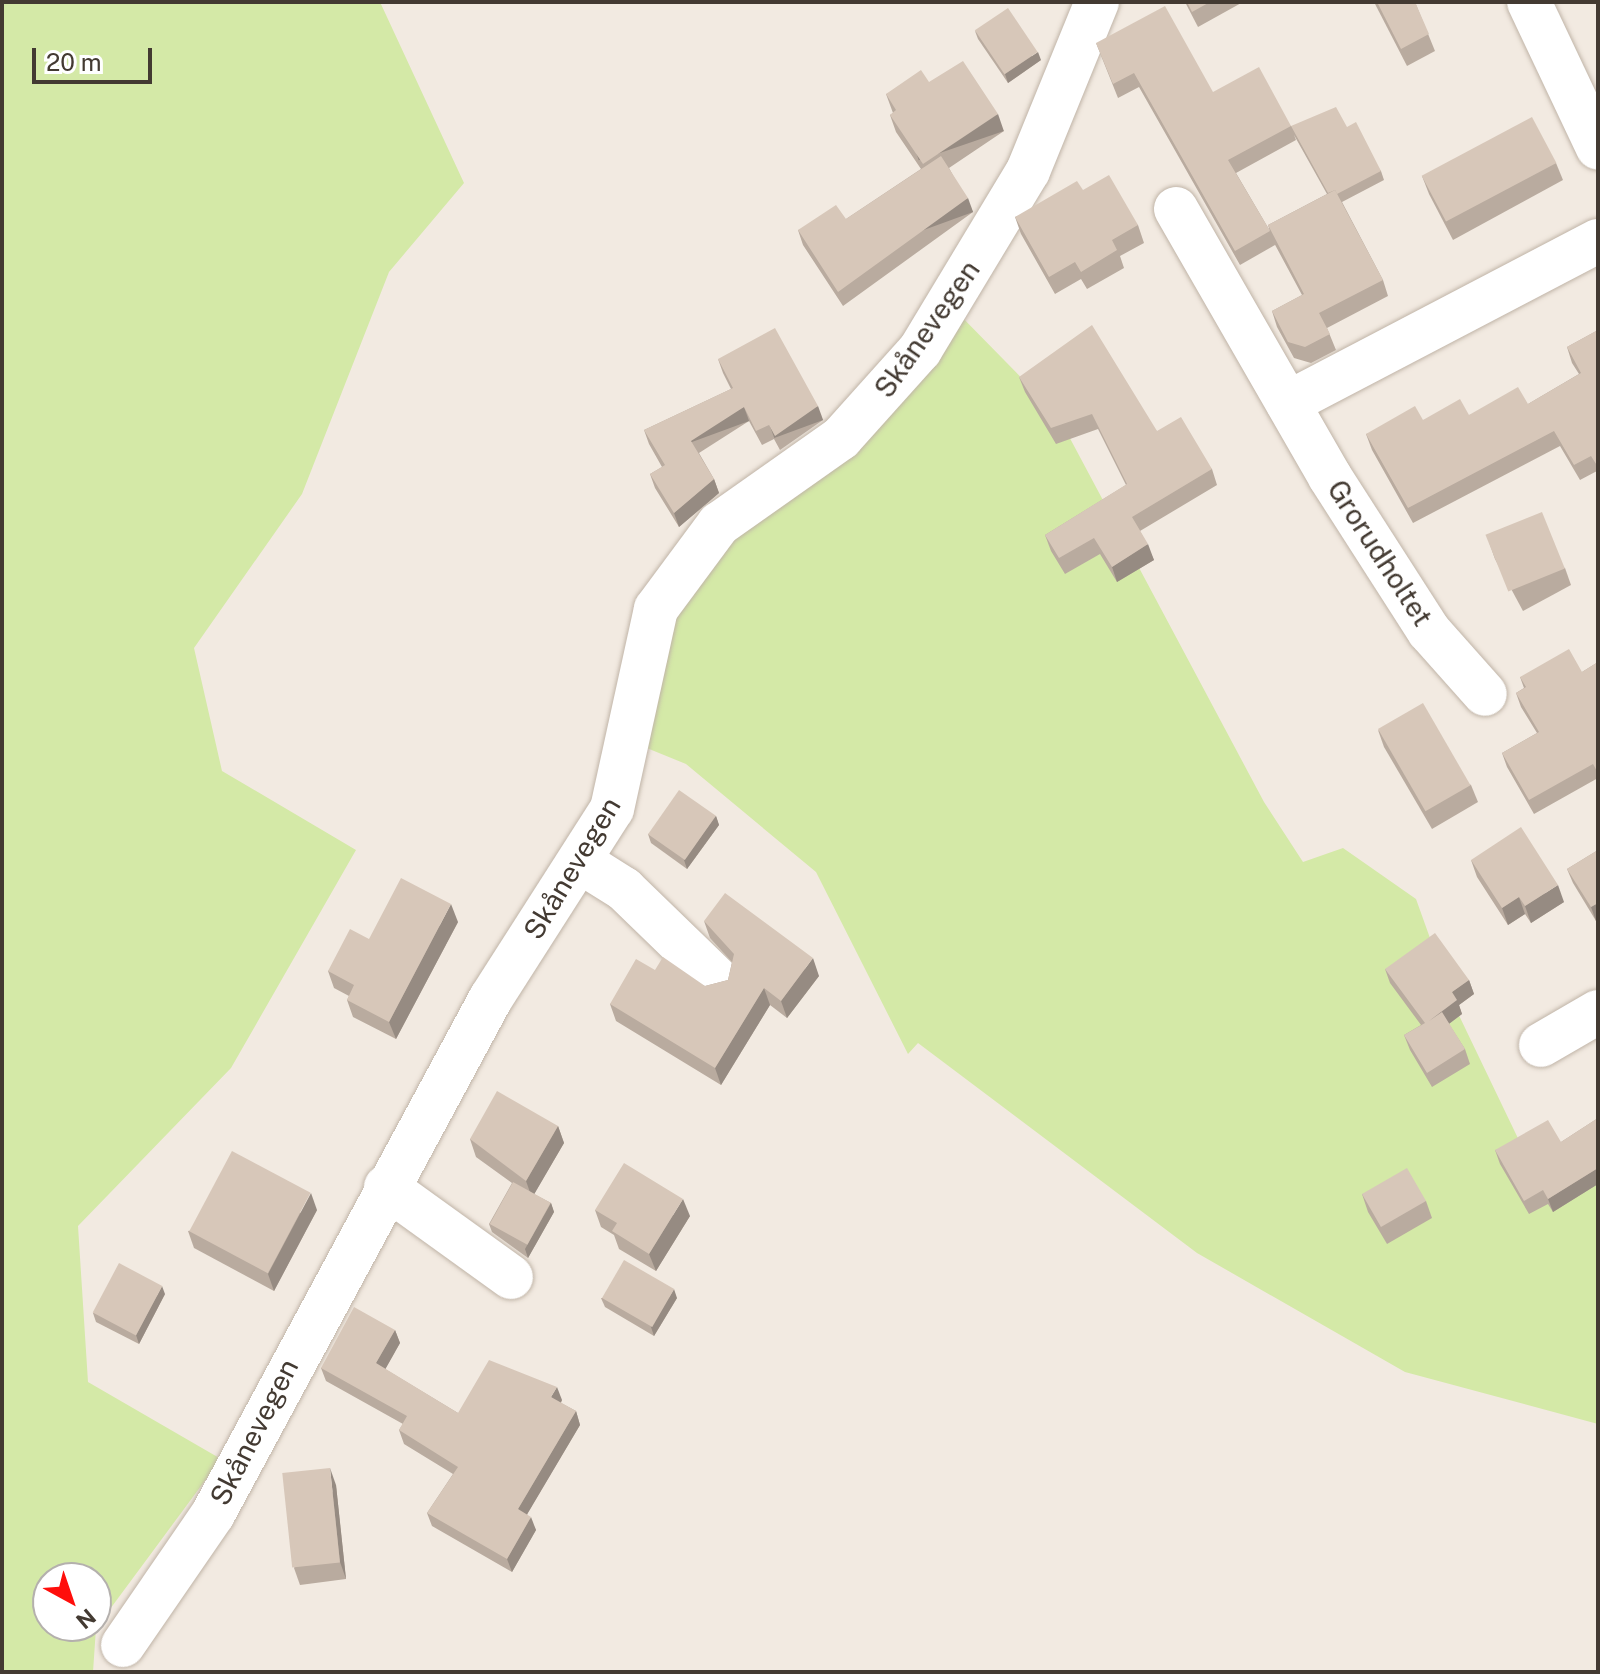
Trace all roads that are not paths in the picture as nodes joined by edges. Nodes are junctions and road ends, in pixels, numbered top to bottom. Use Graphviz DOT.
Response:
graph roads {
  1 [pos="1097,2"];
  2 [pos="1529,2"];
  3 [pos="1598,148"];
  4 [pos="1176,209"];
  5 [pos="1598,241"];
  6 [pos="1288,403"];
  7 [pos="1485,694"];
  8 [pos="581,862"];
  9 [pos="717,979"];
  10 [pos="1598,1012"];
  11 [pos="1541,1045"];
  12 [pos="386,1187"];
  13 [pos="511,1277"];
  14 [pos="123,1645"];
  1 -- 8 [label="street, Skånevegen"];
  2 -- 3 [label="street"];
  4 -- 6 [label="street, Grorudholtet"];
  5 -- 6 [label="street"];
  6 -- 7 [label="street, Grorudholtet"];
  8 -- 9 [label="street"];
  8 -- 12 [label="street, Skånevegen"];
  10 -- 11 [label="street"];
  12 -- 13 [label="street"];
  12 -- 14 [label="street, Skånevegen"];
}
